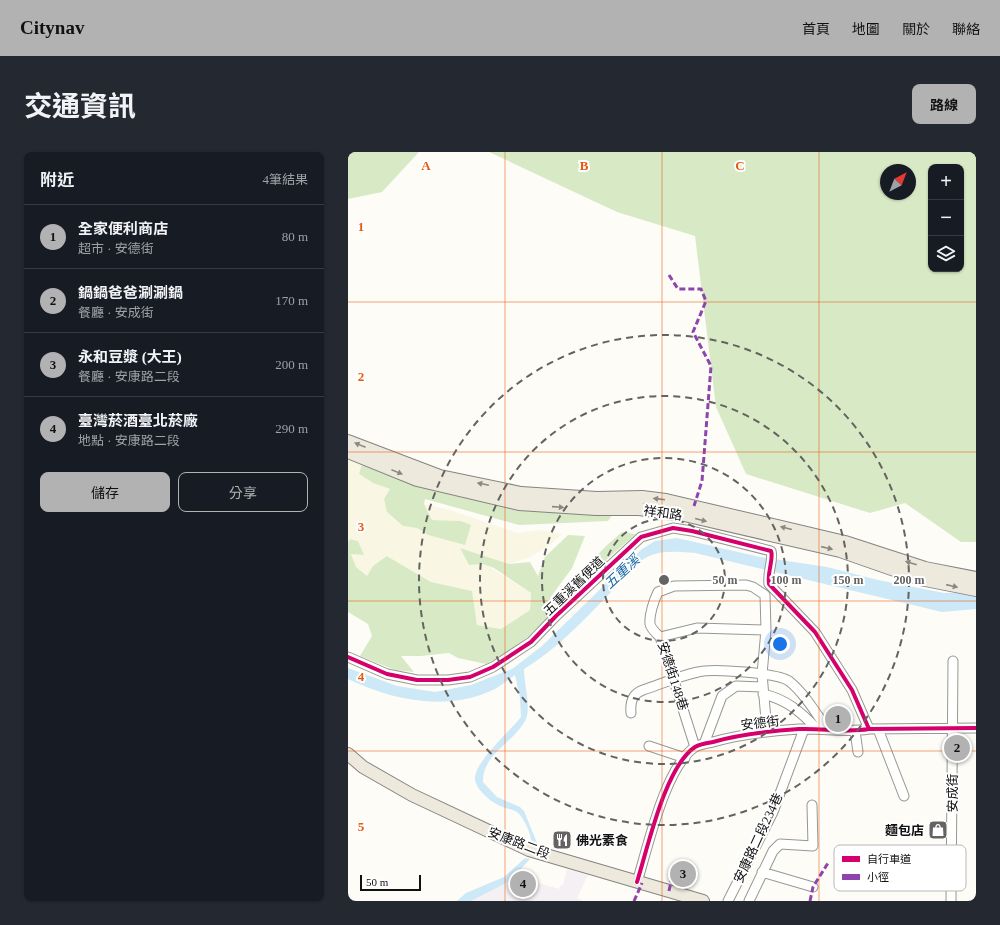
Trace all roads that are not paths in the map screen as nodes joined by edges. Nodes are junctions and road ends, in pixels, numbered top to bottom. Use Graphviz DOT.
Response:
graph roads {
  1 [pos="348,440"];
  2 [pos="348,452"];
  3 [pos="976,578"];
  4 [pos="976,590"];
  5 [pos="766,630"];
  6 [pos="660,637"];
  7 [pos="348,657"];
  8 [pos="953,661"];
  9 [pos="762,674"];
  10 [pos="675,679"];
  11 [pos="763,690"];
  12 [pos="631,713"];
  13 [pos="952,728"];
  14 [pos="976,728"];
  15 [pos="804,729"];
  16 [pos="822,729"];
  17 [pos="873,729"];
  18 [pos="767,731"];
  19 [pos="856,731"];
  20 [pos="649,746"];
  21 [pos="700,746"];
  22 [pos="858,752"];
  23 [pos="348,754"];
  24 [pos="684,758"];
  25 [pos="904,796"];
  26 [pos="812,805"];
  27 [pos="951,845"];
  28 [pos="762,872"];
  29 [pos="637,882"];
  30 [pos="813,887"];
  31 [pos="951,891"];
  32 [pos="703,901"];
  33 [pos="728,901"];
  34 [pos="749,901"];
  35 [pos="951,901"];
  3 -- 1 [label="main road, 祥和路, one-way"];
  2 -- 4 [label="main road, 祥和路, one-way"];
  5 -- 6 [label="street"];
  5 -- 6 [label="street, 安德街148巷"];
  5 -- 9 [label="street, 安德街148巷"];
  6 -- 10 [label="street, 安德街148巷"];
  7 -- 17 [label="street, 五重溪舊便道"];
  8 -- 13 [label="street, 安成街"];
  9 -- 10 [label="street"];
  9 -- 11 [label="street, 安德街148巷"];
  9 -- 16 [label="street"];
  10 -- 12 [label="street"];
  10 -- 21 [label="street, 安德街148巷"];
  11 -- 16 [label="street"];
  11 -- 18 [label="street, 安德街148巷"];
  11 -- 21 [label="street"];
  13 -- 14 [label="street, 安德街"];
  13 -- 17 [label="street, 安德街"];
  13 -- 27 [label="street, 安成街"];
  15 -- 16 [label="street, 安德街"];
  15 -- 18 [label="street, 安德街"];
  15 -- 33 [label="street, 安康路二段234巷"];
  16 -- 19 [label="street, 安德街"];
  17 -- 19 [label="street, 安德街"];
  17 -- 25 [label="street"];
  18 -- 21 [label="street, 安德街"];
  19 -- 22 [label="street"];
  20 -- 24 [label="street"];
  21 -- 24 [label="street"];
  23 -- 29 [label="main road, 安康路二段"];
  24 -- 29 [label="street"];
  26 -- 28 [label="street"];
  28 -- 30 [label="street"];
  28 -- 34 [label="street"];
  29 -- 32 [label="main road, 安康路二段"];
  31 -- 35 [label="street, 安成街"];
}
